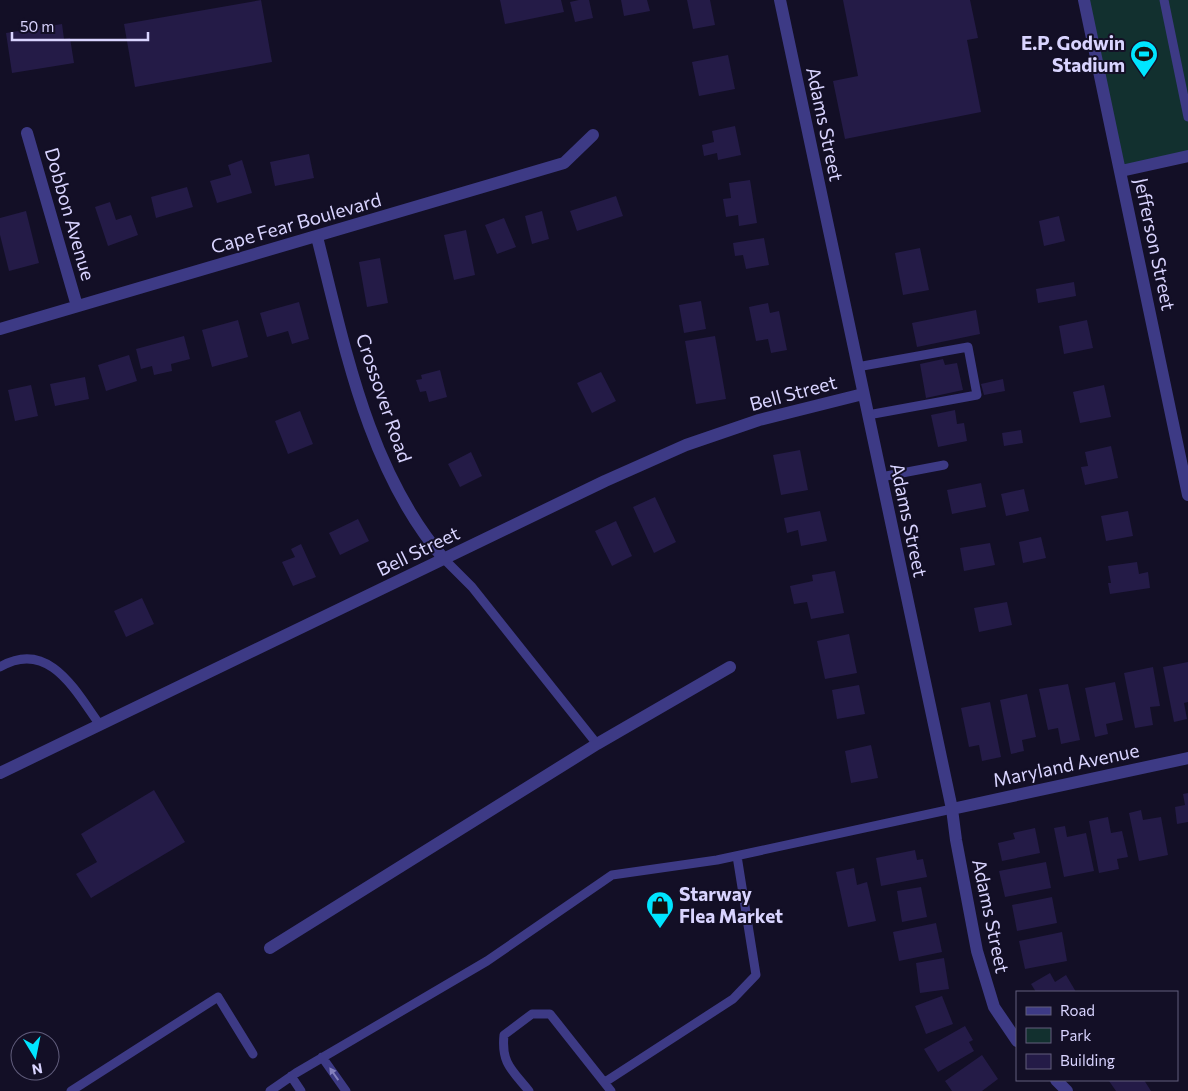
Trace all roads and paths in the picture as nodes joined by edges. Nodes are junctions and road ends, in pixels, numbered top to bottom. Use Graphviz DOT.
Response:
graph roads {
  1 [pos="780,0"];
  2 [pos="1084,0"];
  3 [pos="1164,0"];
  4 [pos="1188,117"];
  5 [pos="28,132"];
  6 [pos="593,135"];
  7 [pos="1188,156"];
  8 [pos="1121,171"];
  9 [pos="317,237"];
  10 [pos="77,306"];
  11 [pos="0,329"];
  12 [pos="857,366"];
  13 [pos="863,394"];
  14 [pos="868,415"];
  15 [pos="944,465"];
  16 [pos="881,477"];
  17 [pos="1188,495"];
  18 [pos="444,559"];
  19 [pos="0,667"];
  20 [pos="730,667"];
  21 [pos="100,725"];
  22 [pos="597,744"];
  23 [pos="1188,758"];
  24 [pos="0,773"];
  25 [pos="952,808"];
  26 [pos="737,856"];
  27 [pos="270,948"];
  28 [pos="1016,1040"];
  29 [pos="253,1054"];
  30 [pos="322,1057"];
  31 [pos="291,1076"];
  32 [pos="1057,1081"];
  33 [pos="605,1082"];
  34 [pos="71,1091"];
  35 [pos="270,1091"];
  36 [pos="301,1091"];
  37 [pos="346,1091"];
  38 [pos="529,1091"];
  39 [pos="611,1091"];
  40 [pos="1067,1091"];
  1 -- 12 [label="street, Adams Street"];
  2 -- 8 [label="street, Jefferson Street"];
  3 -- 4 [label="lane"];
  5 -- 10 [label="street, Dobbon Avenue"];
  6 -- 9 [label="street, Cape Fear Boulevard"];
  7 -- 8 [label="street"];
  8 -- 17 [label="street, Jefferson Street"];
  9 -- 10 [label="street, Cape Fear Boulevard"];
  9 -- 18 [label="street, Crossover Road"];
  10 -- 11 [label="street, Cape Fear Boulevard"];
  12 -- 13 [label="street, Adams Street"];
  12 -- 14 [label="lane"];
  13 -- 14 [label="street, Adams Street"];
  13 -- 18 [label="street, Bell Street"];
  14 -- 16 [label="street, Adams Street"];
  15 -- 16 [label="lane"];
  16 -- 25 [label="street, Adams Street"];
  18 -- 21 [label="street, Bell Street"];
  18 -- 22 [label="lane"];
  19 -- 21 [label="lane"];
  20 -- 22 [label="street"];
  21 -- 24 [label="street, Bell Street"];
  22 -- 27 [label="street"];
  23 -- 25 [label="street, Maryland Avenue"];
  25 -- 26 [label="lane"];
  25 -- 28 [label="street, Adams Street"];
  26 -- 30 [label="lane"];
  26 -- 33 [label="lane"];
  29 -- 34 [label="lane"];
  30 -- 31 [label="lane"];
  37 -- 30 [label="lane, one-way"];
  31 -- 35 [label="lane"];
  31 -- 36 [label="lane"];
  32 -- 40 [label="street"];
  33 -- 38 [label="lane"];
  33 -- 39 [label="lane"];
}
